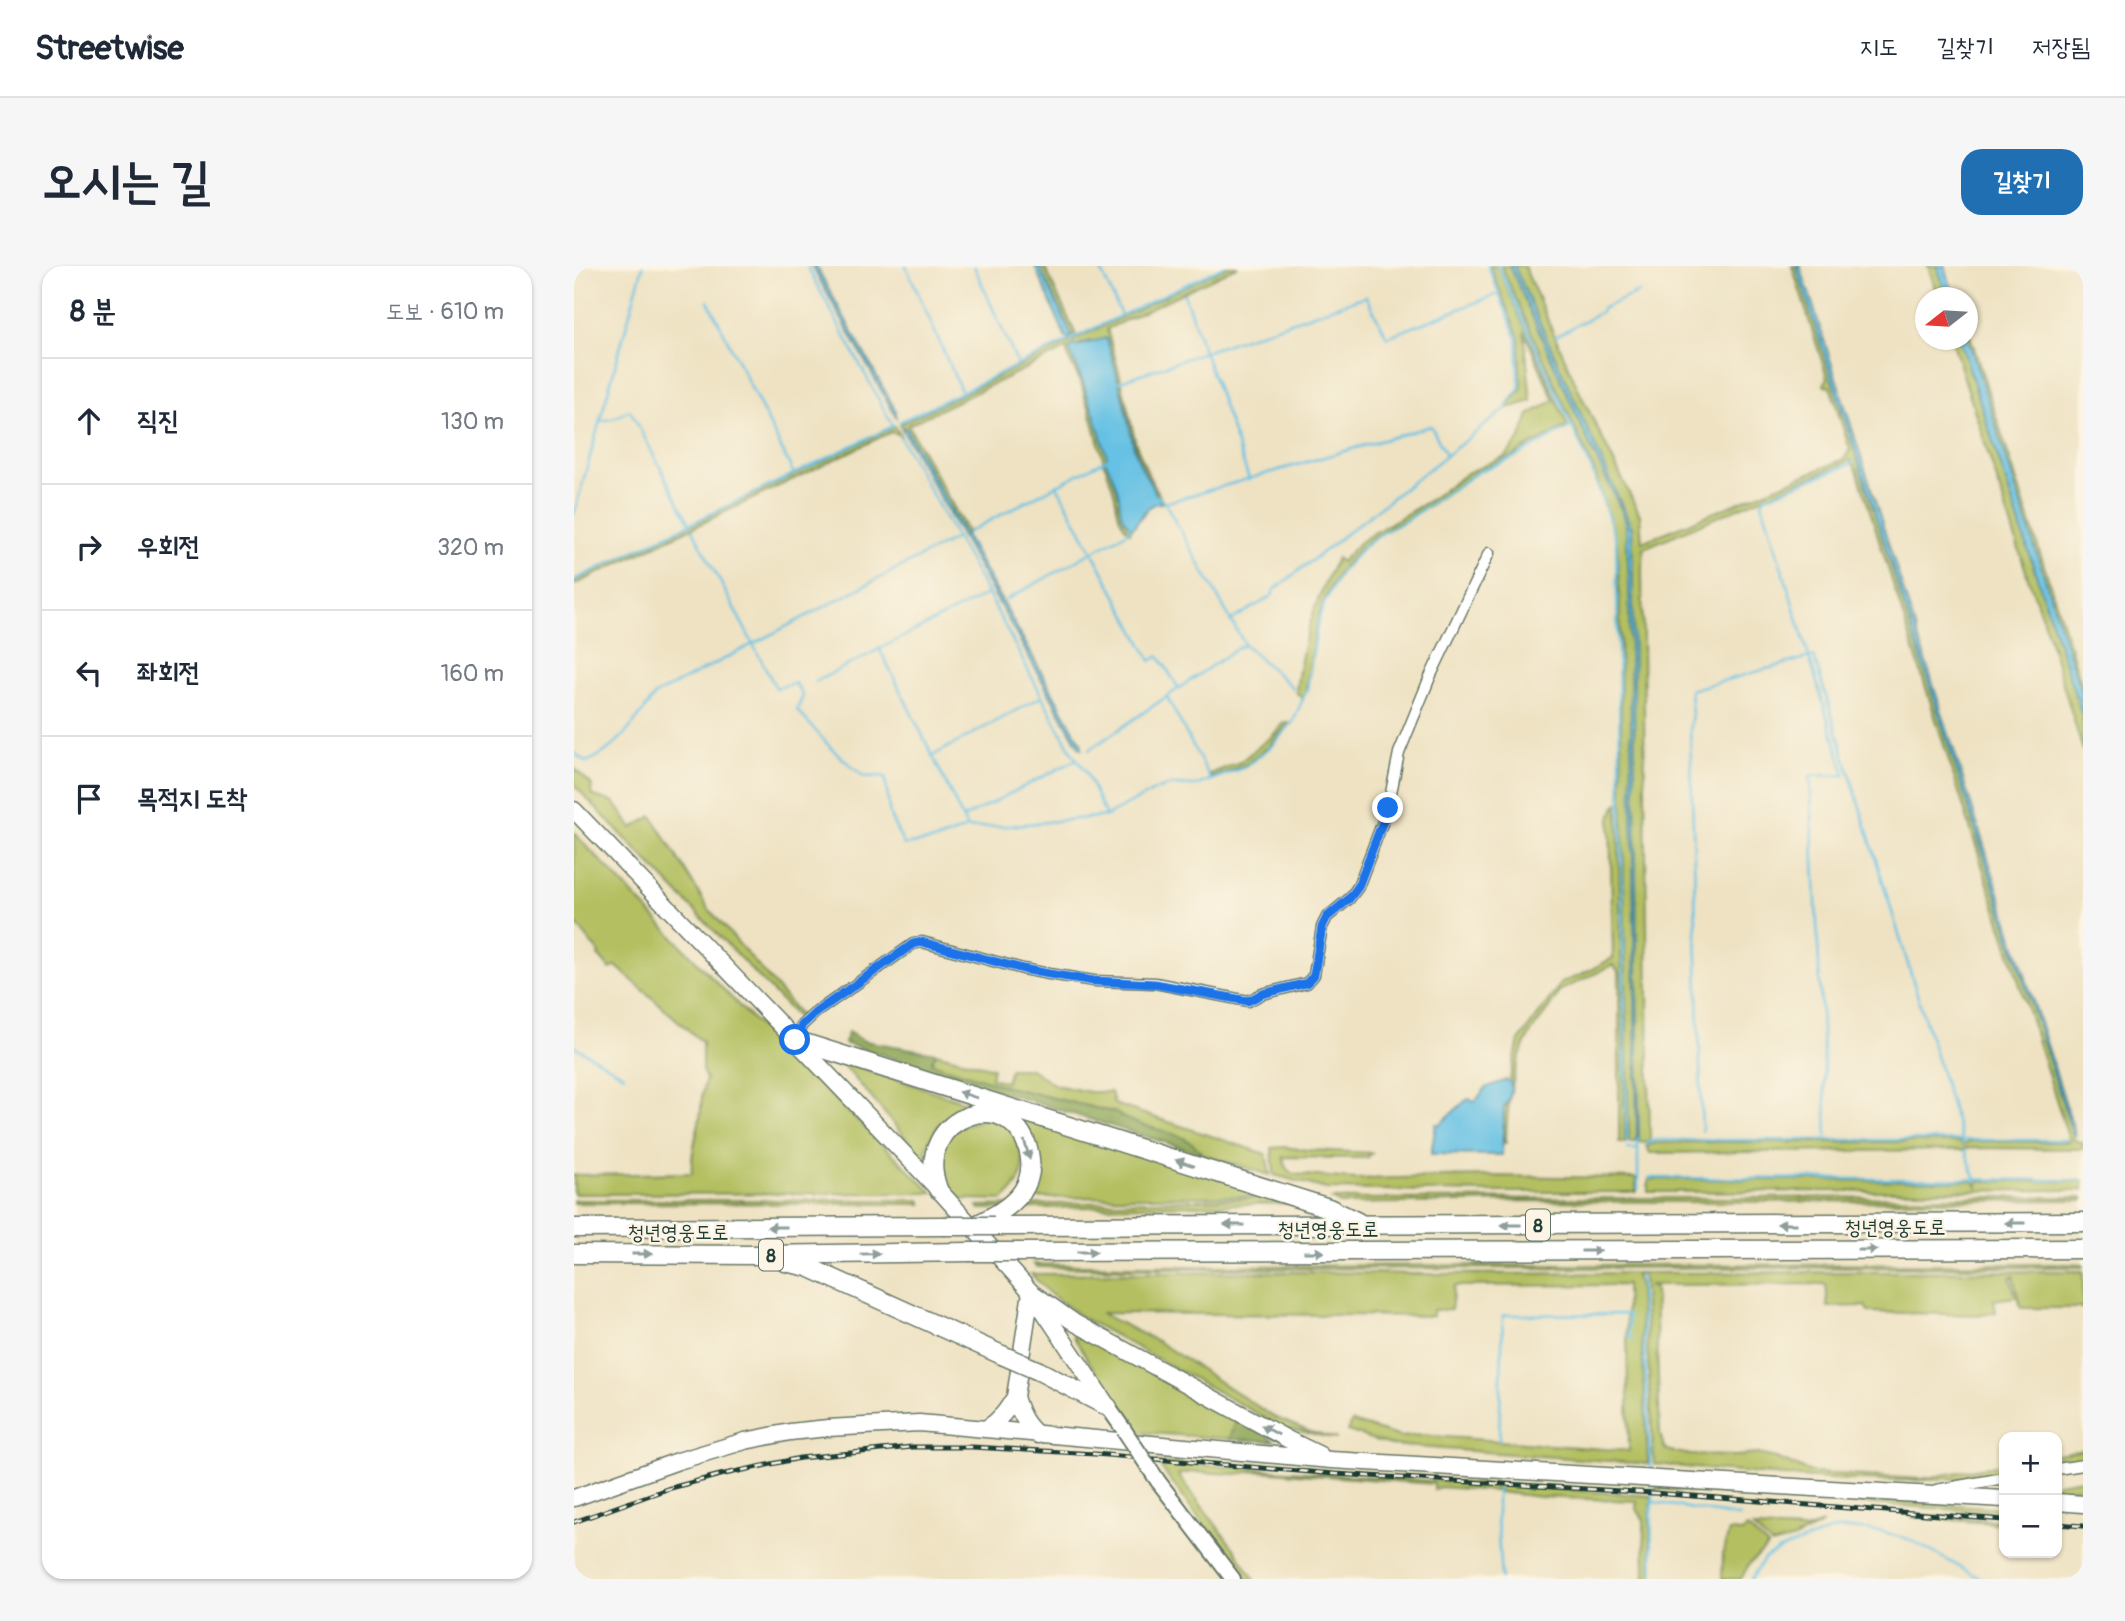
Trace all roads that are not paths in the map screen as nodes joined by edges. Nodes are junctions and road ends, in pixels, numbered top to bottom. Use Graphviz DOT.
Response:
graph roads {
  1 [pos="1489,553"];
  2 [pos="574,810"];
  3 [pos="795,1040"];
  4 [pos="938,1189"];
  5 [pos="2083,1223"];
  6 [pos="985,1224"];
  7 [pos="1365,1225"];
  8 [pos="574,1228"];
  9 [pos="2083,1249"];
  10 [pos="574,1254"];
  11 [pos="758,1255"];
  12 [pos="1031,1292"];
  13 [pos="1014,1397"];
  14 [pos="1108,1407"];
  15 [pos="987,1428"];
  16 [pos="1038,1435"];
  17 [pos="1331,1460"];
  18 [pos="2083,1465"];
  19 [pos="2062,1468"];
  20 [pos="1999,1479"];
  21 [pos="1911,1495"];
  22 [pos="574,1498"];
  23 [pos="1999,1499"];
  24 [pos="2062,1502"];
  25 [pos="2083,1504"];
  26 [pos="1233,1579"];
  1 -- 3 [label="street"];
  2 -- 3 [label="main road"];
  3 -- 4 [label="main road"];
  7 -- 3 [label="highway, one-way"];
  4 -- 6 [label="highway, one-way"];
  4 -- 12 [label="main road"];
  5 -- 7 [label="highway, 청년영웅도로 / 8, one-way"];
  7 -- 6 [label="highway, 청년영웅도로 / 8, one-way"];
  6 -- 8 [label="highway, 청년영웅도로 / 8, one-way, bridge"];
  11 -- 9 [label="highway, 청년영웅도로 / 8, one-way, bridge"];
  10 -- 11 [label="highway, 청년영웅도로 / 8, one-way"];
  11 -- 14 [label="highway, bridge"];
  12 -- 13 [label="main road"];
  12 -- 14 [label="main road"];
  17 -- 12 [label="main road, one-way"];
  13 -- 15 [label="main road"];
  13 -- 16 [label="main road"];
  14 -- 26 [label="main road, bridge"];
  15 -- 16 [label="main road"];
  15 -- 22 [label="main road"];
  16 -- 17 [label="main road"];
  17 -- 21 [label="main road"];
  18 -- 19 [label="street"];
  20 -- 21 [label="street"];
  21 -- 23 [label="main road"];
  24 -- 25 [label="main road"];
}
